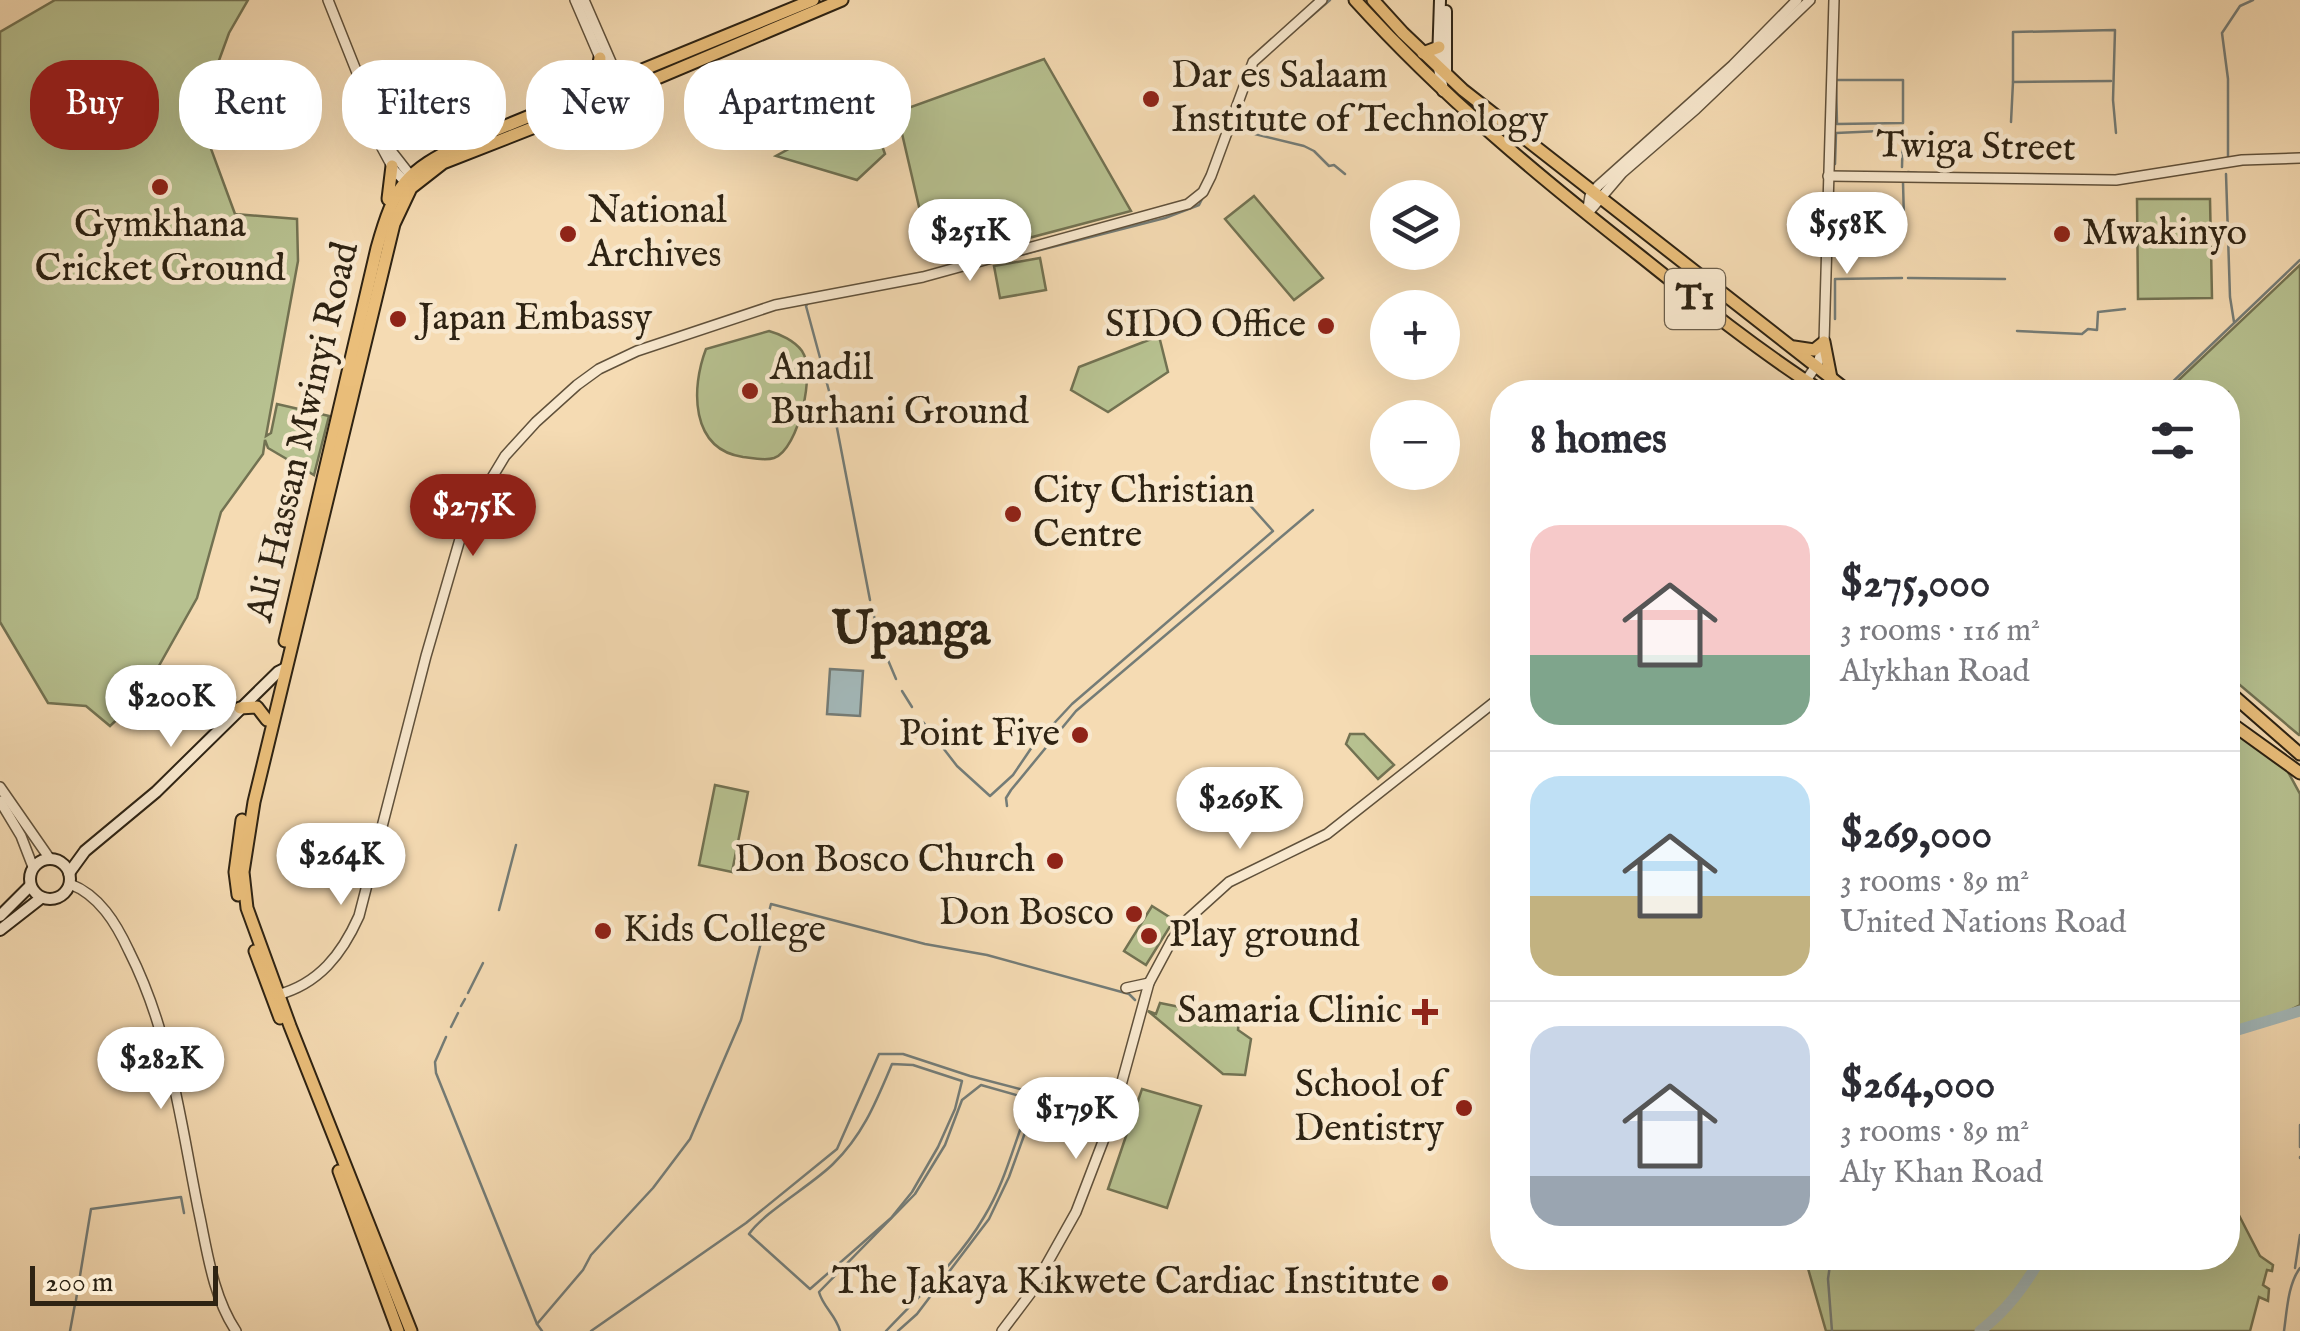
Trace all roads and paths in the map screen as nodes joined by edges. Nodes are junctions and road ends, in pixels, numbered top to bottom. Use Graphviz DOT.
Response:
graph roads {
  1 [pos="328,0"];
  2 [pos="575,0"];
  3 [pos="584,0"];
  4 [pos="813,0"];
  5 [pos="842,0"];
  6 [pos="1322,0"];
  7 [pos="1355,0"];
  8 [pos="1373,0"];
  9 [pos="1443,0"];
  10 [pos="1797,0"];
  11 [pos="1810,0"];
  12 [pos="1834,0"];
  13 [pos="1438,47"];
  14 [pos="1423,53"];
  15 [pos="600,58"];
  16 [pos="606,60"];
  17 [pos="664,67"];
  18 [pos="664,70"];
  19 [pos="1442,72"];
  20 [pos="1444,92"];
  21 [pos="526,118"];
  22 [pos="526,127"];
  23 [pos="2300,158"];
  24 [pos="394,163"];
  25 [pos="424,163"];
  26 [pos="1828,176"];
  27 [pos="410,181"];
  28 [pos="1597,193"];
  29 [pos="387,213"];
  30 [pos="1587,214"];
  31 [pos="1824,342"];
  32 [pos="1790,345"];
  33 [pos="1816,366"];
  34 [pos="1831,378"];
  35 [pos="1795,380"];
  36 [pos="1806,380"];
  37 [pos="1833,380"];
  38 [pos="282,670"];
  39 [pos="2240,702"];
  40 [pos="1490,705"];
  41 [pos="240,708"];
  42 [pos="267,720"];
  43 [pos="2240,730"];
  44 [pos="2300,754"];
  45 [pos="2300,773"];
  46 [pos="0,787"];
  47 [pos="0,801"];
  48 [pos="84,850"];
  49 [pos="54,860"];
  50 [pos="34,867"];
  51 [pos="70,878"];
  52 [pos="30,886"];
  53 [pos="41,898"];
  54 [pos="0,916"];
  55 [pos="0,930"];
  56 [pos="1150,983"];
  57 [pos="1126,988"];
  58 [pos="275,996"];
  59 [pos="236,1331"];
  60 [pos="398,1331"];
  61 [pos="411,1331"];
  62 [pos="1002,1331"];
  1 -- 24 [label="street"];
  2 -- 15 [label="street"];
  3 -- 16 [label="street"];
  4 -- 17 [label="highway"];
  5 -- 18 [label="highway"];
  6 -- 58 [label="street"];
  7 -- 20 [label="highway, T1"];
  8 -- 14 [label="highway, T1"];
  9 -- 13 [label="main road"];
  9 -- 19 [label="main road"];
  10 -- 28 [label="street"];
  11 -- 28 [label="street"];
  12 -- 26 [label="street"];
  13 -- 14 [label="highway"];
  13 -- 19 [label="main road"];
  14 -- 19 [label="highway, T1"];
  19 -- 20 [label="main road"];
  19 -- 28 [label="highway, T1"];
  20 -- 30 [label="highway, T1"];
  21 -- 25 [label="highway"];
  22 -- 27 [label="highway"];
  23 -- 26 [label="street, Twiga Street"];
  24 -- 25 [label="highway"];
  24 -- 27 [label="street"];
  24 -- 29 [label="highway"];
  25 -- 27 [label="highway"];
  26 -- 31 [label="street"];
  27 -- 29 [label="highway, Ali Hassan Mwinyi Road"];
  27 -- 38 [label="highway, Ali Hassan Mwinyi Road"];
  28 -- 30 [label="street"];
  28 -- 32 [label="highway, T1"];
  29 -- 38 [label="highway, Ali Hassan Mwinyi Road"];
  30 -- 35 [label="highway, T1"];
  31 -- 32 [label="highway"];
  31 -- 33 [label="street"];
  31 -- 34 [label="highway"];
  32 -- 33 [label="highway, T1"];
  33 -- 34 [label="highway, T1"];
  33 -- 36 [label="street"];
  34 -- 37 [label="highway, T1"];
  38 -- 41 [label="main road"];
  38 -- 42 [label="highway, Ali Hassan Mwinyi Road"];
  38 -- 58 [label="highway, Ali Hassan Mwinyi Road"];
  39 -- 44 [label="highway"];
  40 -- 56 [label="street"];
  41 -- 42 [label="highway"];
  41 -- 48 [label="main road"];
  42 -- 58 [label="highway, Ali Hassan Mwinyi Road"];
  43 -- 45 [label="highway"];
  46 -- 49 [label="street"];
  47 -- 50 [label="street"];
  48 -- 49 [label="main road"];
  48 -- 51 [label="main road"];
  49 -- 50 [label="main road"];
  49 -- 51 [label="main road"];
  50 -- 52 [label="main road"];
  51 -- 53 [label="main road"];
  51 -- 59 [label="street"];
  52 -- 53 [label="main road"];
  52 -- 54 [label="main road"];
  53 -- 55 [label="main road"];
  56 -- 57 [label="street"];
  56 -- 62 [label="street"];
  58 -- 60 [label="highway, Ali Hassan Mwinyi Road"];
  58 -- 61 [label="highway, Ali Hassan Mwinyi Road"];
}
